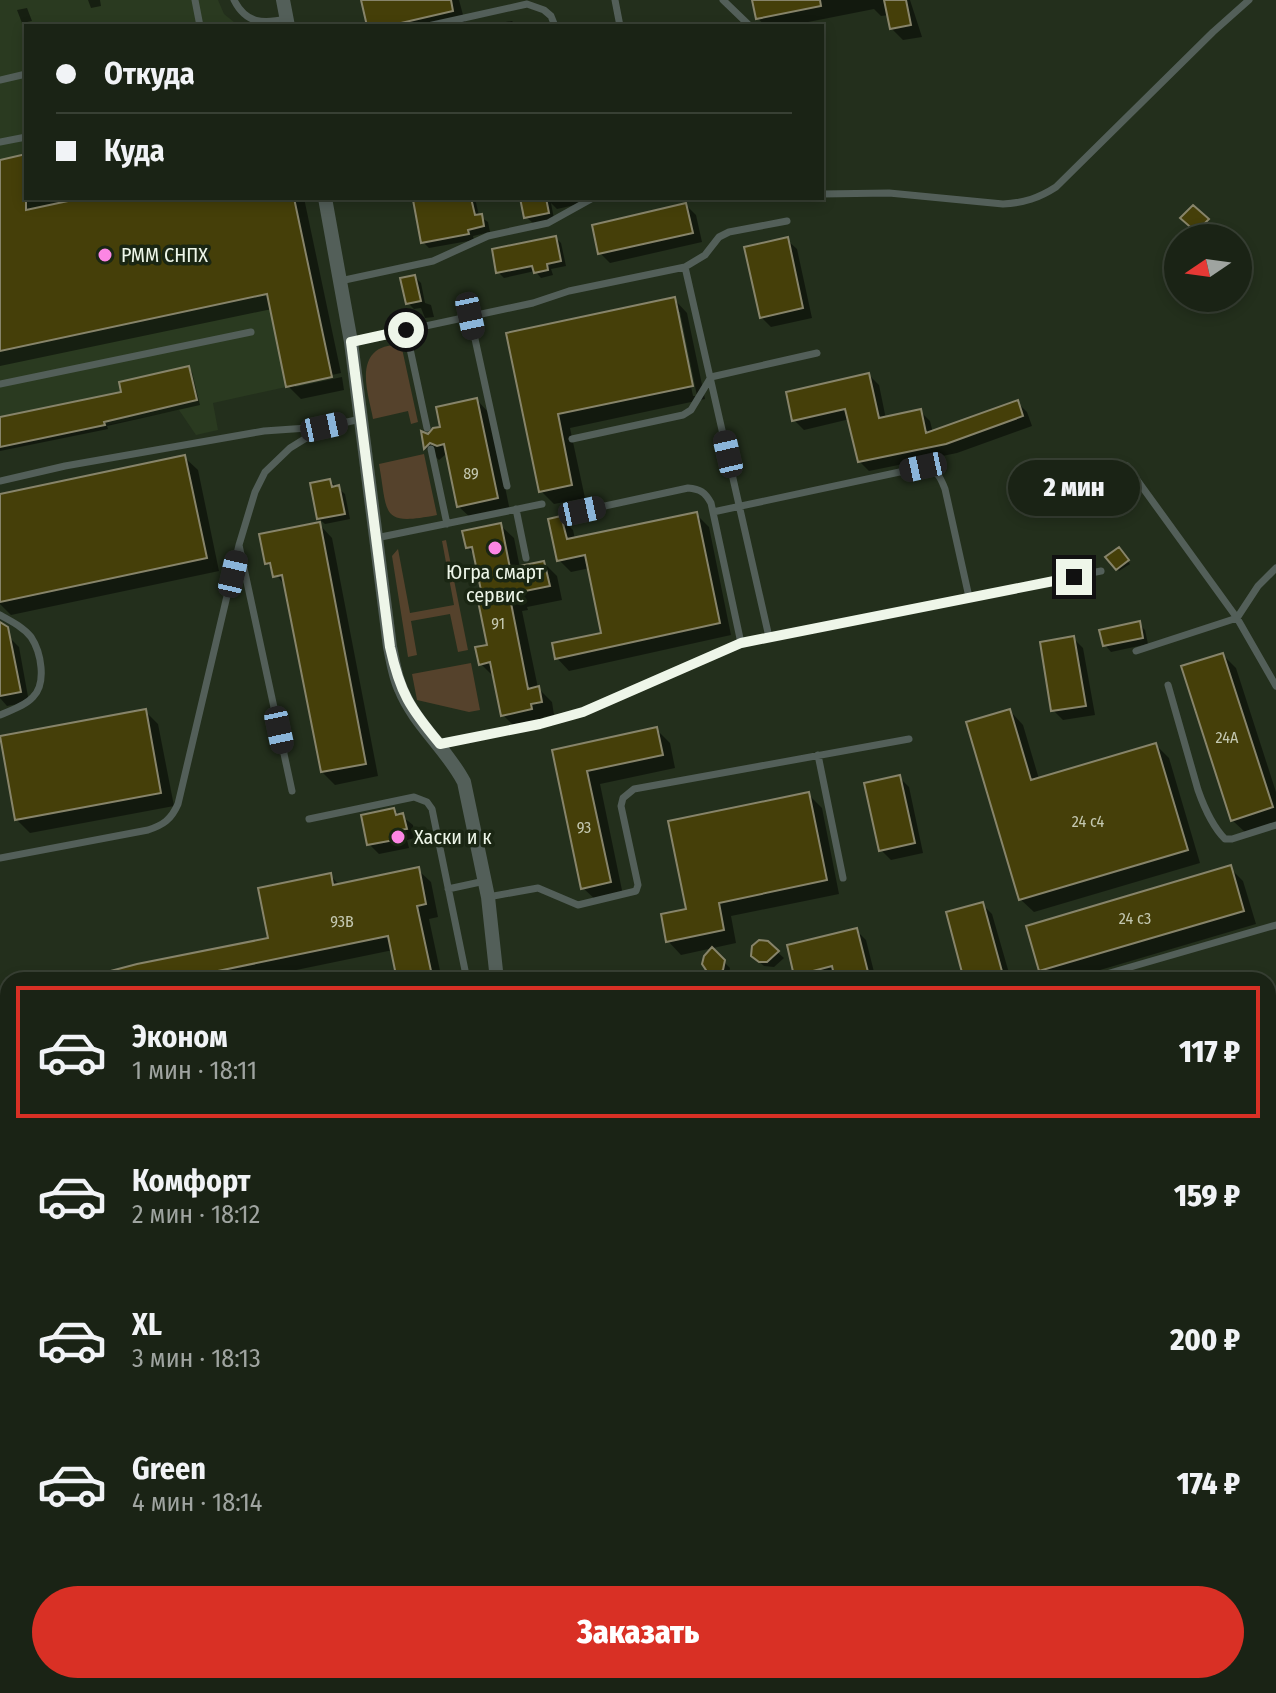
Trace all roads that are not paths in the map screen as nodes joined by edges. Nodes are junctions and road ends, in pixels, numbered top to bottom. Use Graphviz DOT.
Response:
graph roads {
  1 [pos="195,0"];
  2 [pos="234,0"];
  3 [pos="283,0"];
  4 [pos="615,0"];
  5 [pos="723,0"];
  6 [pos="1249,0"];
  7 [pos="288,23"];
  8 [pos="200,24"];
  9 [pos="437,24"];
  10 [pos="554,24"];
  11 [pos="620,24"];
  12 [pos="748,24"];
  13 [pos="24,74"];
  14 [pos="0,80"];
  15 [pos="24,137"];
  16 [pos="0,142"];
  17 [pos="824,194"];
  18 [pos="325,200"];
  19 [pos="589,200"];
  20 [pos="787,221"];
  21 [pos="685,267"];
  22 [pos="340,281"];
  23 [pos="470,316"];
  24 [pos="406,330"];
  25 [pos="251,332"];
  26 [pos="351,342"];
  27 [pos="817,353"];
  28 [pos="711,377"];
  29 [pos="0,384"];
  30 [pos="361,419"];
  31 [pos="324,427"];
  32 [pos="427,428"];
  33 [pos="572,439"];
  34 [pos="431,449"];
  35 [pos="1127,466"];
  36 [pos="0,481"];
  37 [pos="507,486"];
  38 [pos="542,504"];
  39 [pos="740,506"];
  40 [pos="516,509"];
  41 [pos="582,511"];
  42 [pos="713,512"];
  43 [pos="447,524"];
  44 [pos="376,538"];
  45 [pos="239,545"];
  46 [pos="526,558"];
  47 [pos="1276,568"];
  48 [pos="1101,571"];
  49 [pos="969,597"];
  50 [pos="0,615"];
  51 [pos="1237,618"];
  52 [pos="769,637"];
  53 [pos="741,643"];
  54 [pos="1136,651"];
  55 [pos="1168,685"];
  56 [pos="1276,686"];
  57 [pos="0,715"];
  58 [pos="909,739"];
  59 [pos="440,744"];
  60 [pos="818,755"];
  61 [pos="292,791"];
  62 [pos="309,819"];
  63 [pos="1276,825"];
  64 [pos="0,858"];
  65 [pos="843,878"];
  66 [pos="485,881"];
  67 [pos="448,889"];
  68 [pos="488,897"];
  69 [pos="1276,925"];
  70 [pos="465,972"];
  71 [pos="496,972"];
  72 [pos="1113,972"];
  1 -- 8 [label="lane"];
  2 -- 7 [label="lane"];
  3 -- 7 [label="street"];
  4 -- 11 [label="lane"];
  5 -- 12 [label="lane"];
  6 -- 17 [label="lane"];
  9 -- 10 [label="lane"];
  13 -- 14 [label="lane"];
  15 -- 16 [label="lane"];
  18 -- 22 [label="street"];
  19 -- 22 [label="lane"];
  20 -- 21 [label="lane"];
  21 -- 23 [label="lane"];
  21 -- 28 [label="lane"];
  22 -- 26 [label="street"];
  23 -- 24 [label="lane"];
  23 -- 37 [label="lane"];
  24 -- 26 [label="lane"];
  24 -- 32 [label="lane"];
  25 -- 29 [label="lane"];
  26 -- 30 [label="street"];
  27 -- 28 [label="lane"];
  28 -- 33 [label="lane"];
  28 -- 39 [label="lane"];
  30 -- 31 [label="lane"];
  30 -- 44 [label="street"];
  31 -- 36 [label="lane"];
  31 -- 45 [label="lane"];
  34 -- 43 [label="lane"];
  35 -- 51 [label="lane"];
  38 -- 40 [label="lane"];
  39 -- 42 [label="lane"];
  39 -- 49 [label="lane"];
  39 -- 52 [label="lane"];
  40 -- 43 [label="lane"];
  40 -- 46 [label="lane"];
  41 -- 42 [label="lane"];
  42 -- 53 [label="lane"];
  43 -- 44 [label="lane"];
  44 -- 59 [label="street"];
  45 -- 61 [label="lane"];
  45 -- 64 [label="lane"];
  47 -- 51 [label="lane"];
  48 -- 49 [label="lane"];
  49 -- 52 [label="lane"];
  50 -- 57 [label="lane"];
  51 -- 54 [label="lane"];
  51 -- 56 [label="lane"];
  52 -- 53 [label="lane"];
  53 -- 59 [label="lane"];
  55 -- 63 [label="lane"];
  58 -- 60 [label="lane"];
  59 -- 66 [label="street"];
  60 -- 65 [label="lane"];
  60 -- 68 [label="lane"];
  62 -- 67 [label="lane"];
  66 -- 67 [label="lane"];
  66 -- 68 [label="street"];
  67 -- 70 [label="lane"];
  68 -- 71 [label="street"];
  69 -- 72 [label="lane"];
}
